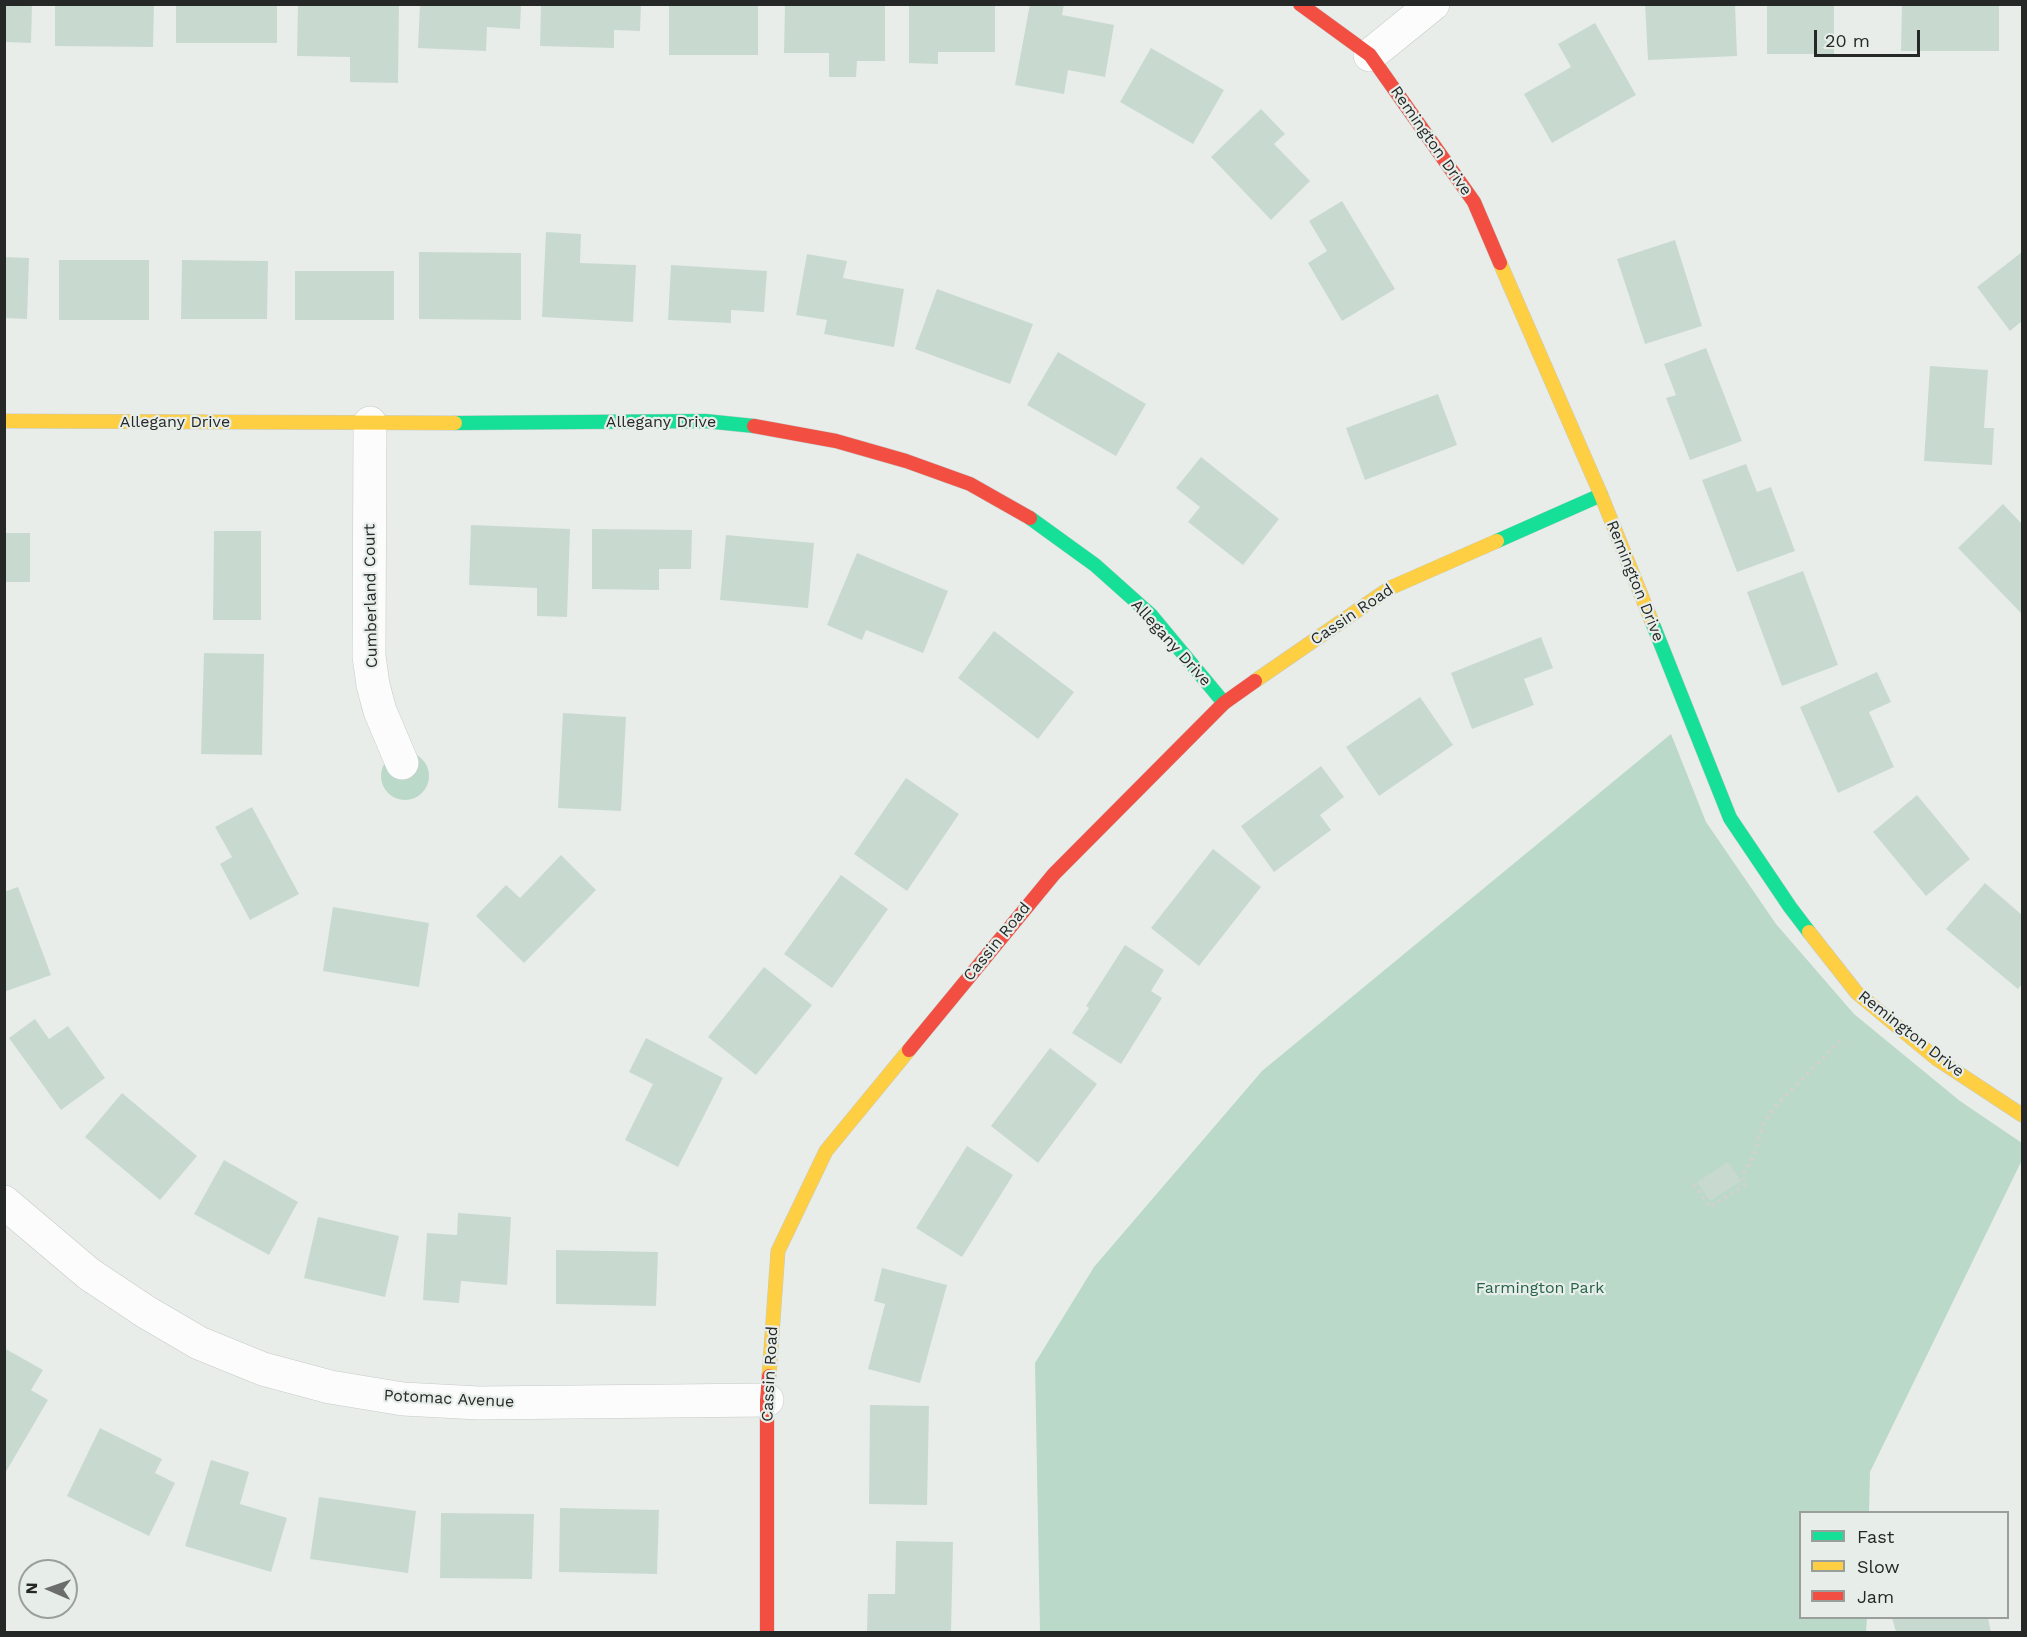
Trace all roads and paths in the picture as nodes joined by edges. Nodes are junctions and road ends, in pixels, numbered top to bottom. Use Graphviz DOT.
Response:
graph roads {
  1 [pos="1300,4"];
  2 [pos="1433,4"];
  3 [pos="1370,55"];
  4 [pos="4,421"];
  5 [pos="370,423"];
  6 [pos="1601,495"];
  7 [pos="1224,703"];
  8 [pos="402,763"];
  9 [pos="1840,1041"];
  10 [pos="2022,1115"];
  11 [pos="1694,1184"];
  12 [pos="4,1202"];
  13 [pos="767,1401"];
  14 [pos="767,1632"];
  1 -- 3 [label="street, Remington Drive"];
  2 -- 3 [label="street"];
  3 -- 6 [label="street, Remington Drive"];
  4 -- 5 [label="street, Allegany Drive"];
  5 -- 7 [label="street, Allegany Drive"];
  5 -- 8 [label="street, Cumberland Court"];
  6 -- 7 [label="street, Cassin Road"];
  6 -- 10 [label="street, Remington Drive"];
  7 -- 13 [label="street, Cassin Road"];
  9 -- 11 [label="path"];
  12 -- 13 [label="street, Potomac Avenue"];
  13 -- 14 [label="street, Cassin Road"];
}
